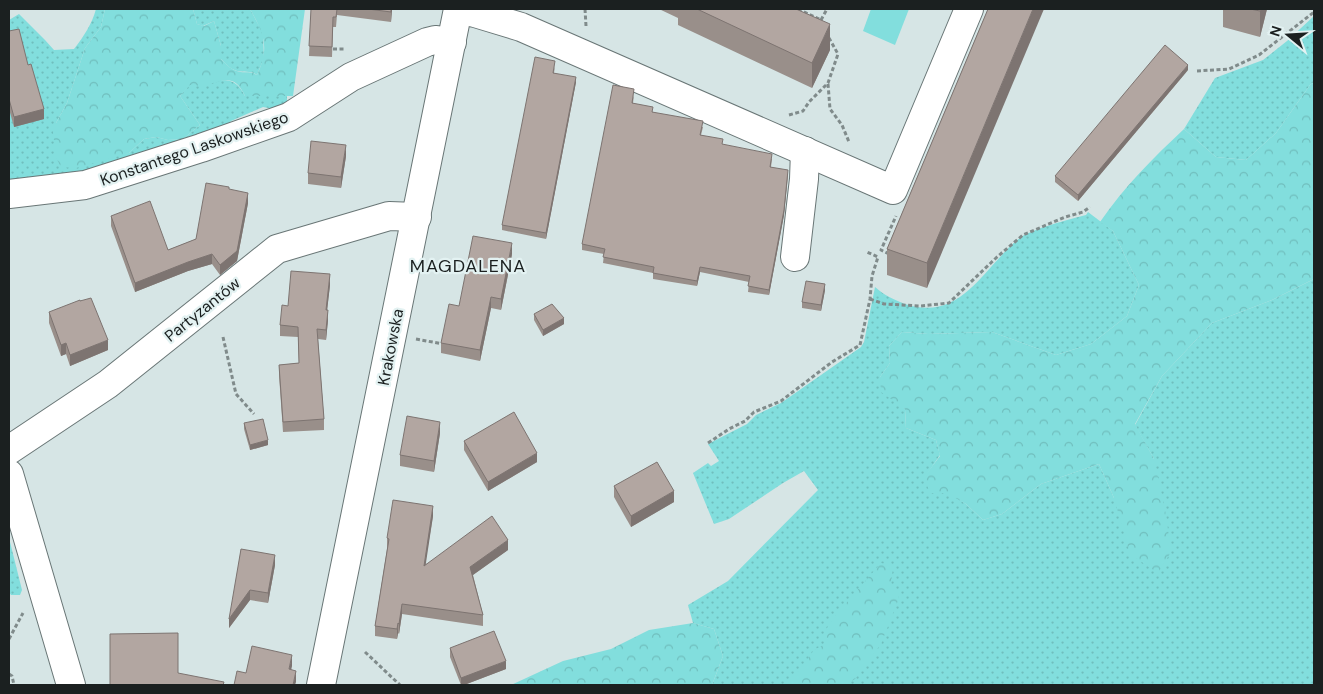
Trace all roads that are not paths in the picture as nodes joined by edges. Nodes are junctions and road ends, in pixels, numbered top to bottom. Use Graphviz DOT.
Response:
graph roads {
  1 [pos="458,9"];
  2 [pos="969,9"];
  3 [pos="452,42"];
  4 [pos="805,151"];
  5 [pos="9,194"];
  6 [pos="416,217"];
  7 [pos="795,257"];
  8 [pos="9,450"];
  9 [pos="9,474"];
  10 [pos="71,685"];
  11 [pos="322,685"];
  1 -- 3 [label="street, Krakowska"];
  1 -- 4 [label="street"];
  2 -- 4 [label="street"];
  3 -- 5 [label="street, Konstantego Laskowskiego"];
  3 -- 6 [label="street, Krakowska"];
  4 -- 7 [label="street"];
  6 -- 8 [label="street, Partyzantów"];
  6 -- 11 [label="street, Krakowska"];
  9 -- 10 [label="street"];
}
